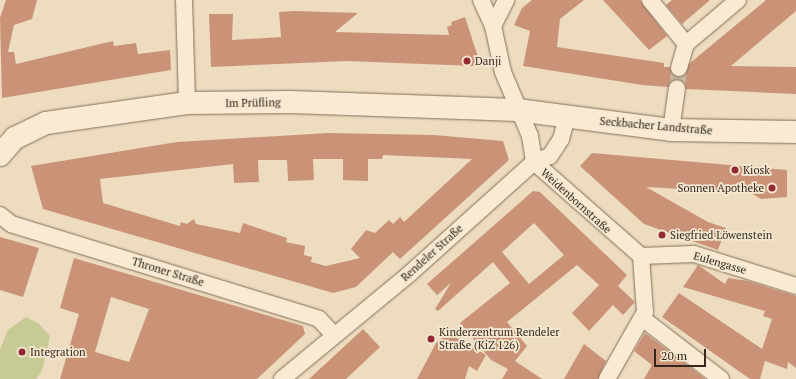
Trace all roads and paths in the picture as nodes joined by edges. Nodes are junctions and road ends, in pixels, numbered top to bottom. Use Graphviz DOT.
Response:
graph roads {
  1 [pos="184,0"];
  2 [pos="481,0"];
  3 [pos="506,0"];
  4 [pos="650,0"];
  5 [pos="738,0"];
  6 [pos="494,26"];
  7 [pos="686,44"];
  8 [pos="678,68"];
  9 [pos="677,88"];
  10 [pos="187,103"];
  11 [pos="517,110"];
  12 [pos="567,116"];
  13 [pos="671,130"];
  14 [pos="796,132"];
  15 [pos="0,155"];
  16 [pos="534,162"];
  17 [pos="0,215"];
  18 [pos="641,256"];
  19 [pos="796,286"];
  20 [pos="642,318"];
  21 [pos="333,334"];
  22 [pos="282,379"];
  23 [pos="607,379"];
  24 [pos="721,379"];
  1 -- 10 [label="street"];
  2 -- 6 [label="street, Weidenbornstraße"];
  3 -- 6 [label="street"];
  4 -- 7 [label="street"];
  5 -- 7 [label="street"];
  6 -- 11 [label="street, Weidenbornstraße"];
  7 -- 8 [label="street"];
  9 -- 13 [label="street"];
  10 -- 11 [label="main road, Im Prüfling"];
  10 -- 15 [label="main road, Im Prüfling"];
  11 -- 12 [label="main road, Seckbacher Landstraße"];
  11 -- 16 [label="street, Weidenbornstraße"];
  12 -- 13 [label="main road, Seckbacher Landstraße"];
  12 -- 16 [label="street, Rendeler Straße"];
  13 -- 14 [label="main road, Seckbacher Landstraße"];
  16 -- 18 [label="street, Weidenbornstraße"];
  16 -- 21 [label="street, Rendeler Straße"];
  17 -- 21 [label="street, Throner Straße"];
  18 -- 19 [label="street, Eulengasse"];
  18 -- 20 [label="street"];
  20 -- 23 [label="street"];
  20 -- 24 [label="street"];
  21 -- 22 [label="street, Rendeler Straße"];
}
